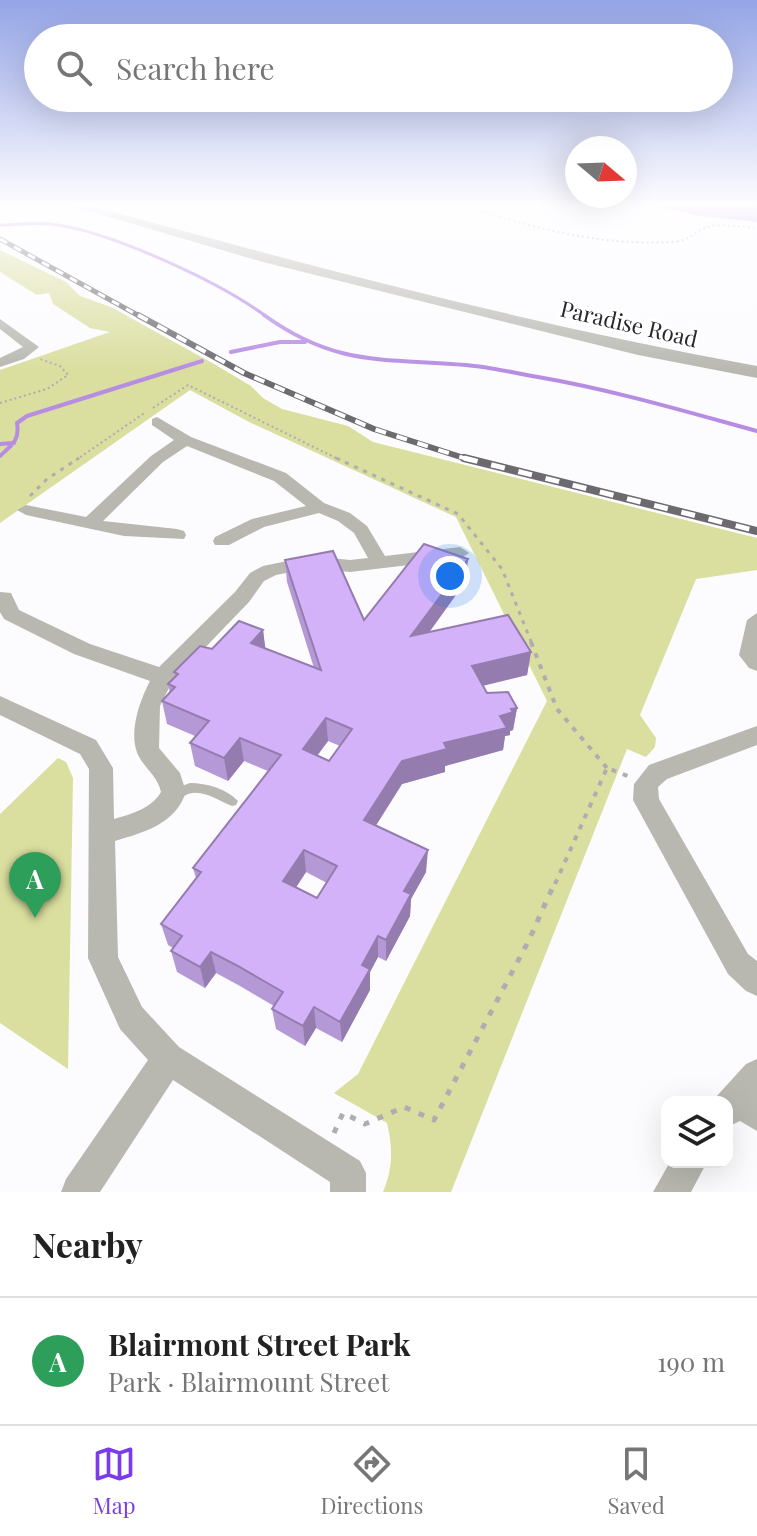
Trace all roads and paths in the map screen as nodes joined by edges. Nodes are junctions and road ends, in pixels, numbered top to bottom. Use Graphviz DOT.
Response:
graph roads {
  1 [pos="275,261"];
  2 [pos="0,323"];
  3 [pos="27,352"];
  4 [pos="0,363"];
  5 [pos="757,372"];
  6 [pos="0,403"];
  7 [pos="157,422"];
  8 [pos="185,440"];
  9 [pos="318,507"];
  10 [pos="26,510"];
  11 [pos="91,523"];
  12 [pos="177,535"];
  13 [pos="222,541"];
  14 [pos="460,553"];
  15 [pos="379,561"];
  16 [pos="4,598"];
  17 [pos="757,620"];
  18 [pos="757,663"];
  19 [pos="163,677"];
  20 [pos="0,705"];
  21 [pos="757,735"];
  22 [pos="646,784"];
  23 [pos="169,801"];
  24 [pos="232,801"];
  25 [pos="103,833"];
  26 [pos="757,981"];
  27 [pos="168,1058"];
  28 [pos="686,1168"];
  29 [pos="340,1174"];
  30 [pos="79,1192"];
  31 [pos="671,1192"];
  1 -- 5 [label="street, Paradise Road"];
  2 -- 3 [label="street"];
  3 -- 4 [label="street"];
  3 -- 6 [label="path"];
  7 -- 8 [label="street"];
  8 -- 9 [label="street"];
  8 -- 11 [label="street"];
  9 -- 13 [label="street"];
  9 -- 15 [label="street"];
  10 -- 11 [label="street"];
  11 -- 12 [label="street"];
  14 -- 15 [label="street"];
  15 -- 19 [label="street"];
  16 -- 19 [label="street"];
  17 -- 18 [label="street"];
  19 -- 23 [label="street"];
  20 -- 25 [label="street"];
  21 -- 22 [label="street"];
  22 -- 26 [label="street"];
  22 -- 29 [label="path"];
  23 -- 24 [label="lane"];
  23 -- 25 [label="street"];
  25 -- 27 [label="street"];
  27 -- 29 [label="street"];
  27 -- 30 [label="street"];
  28 -- 31 [label="street"];
}
